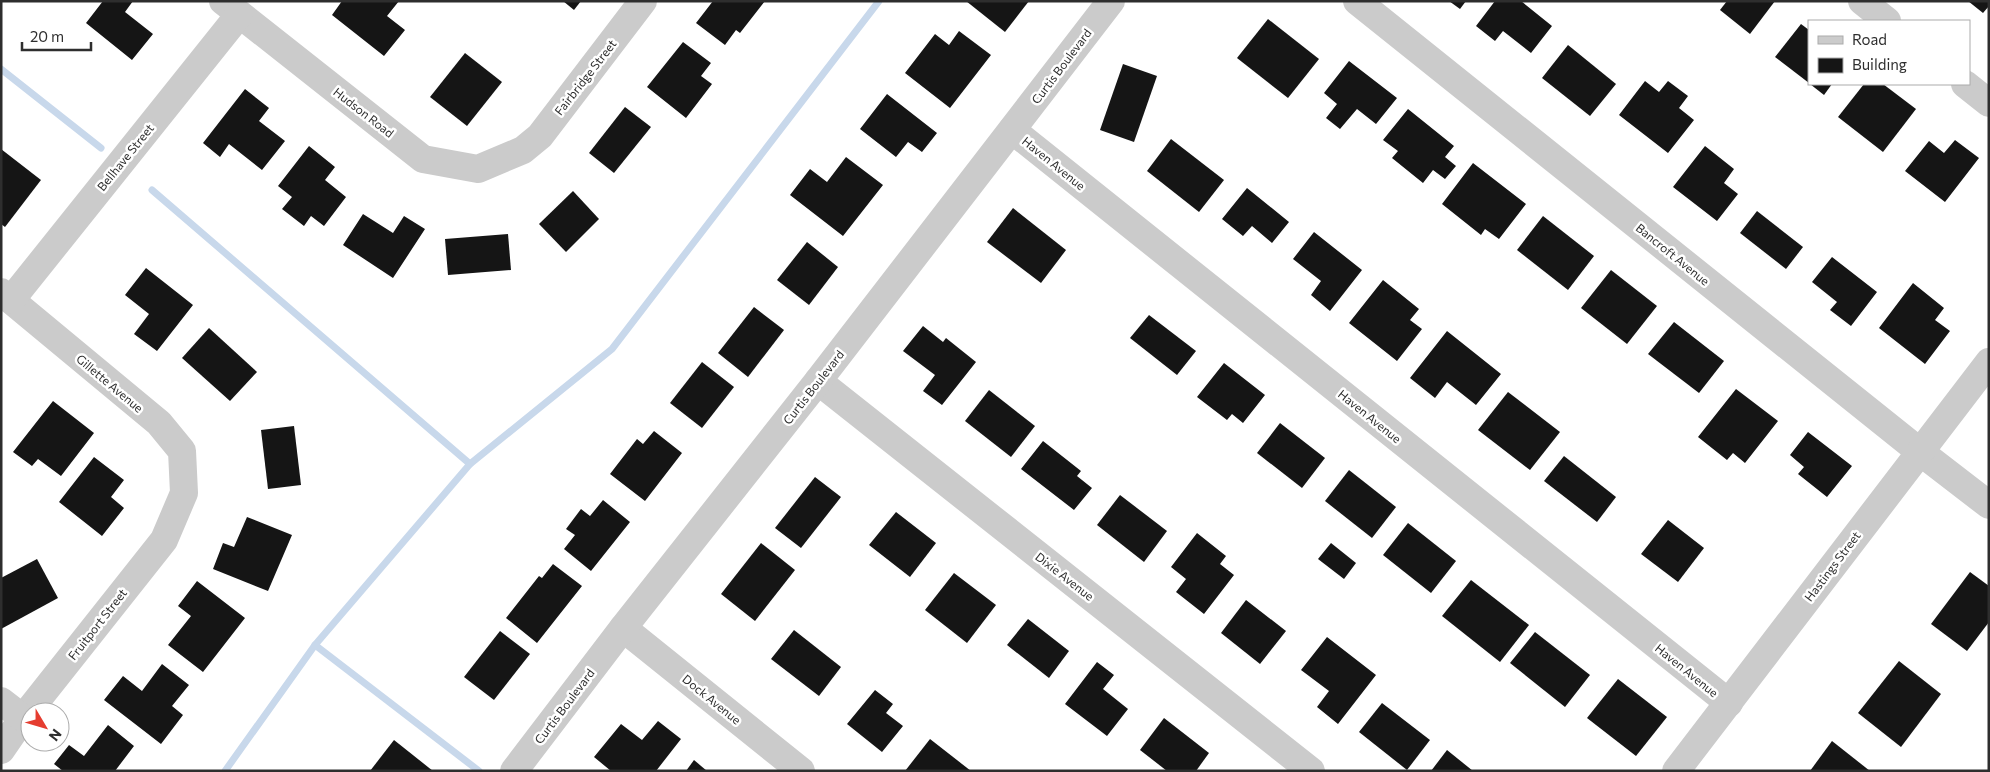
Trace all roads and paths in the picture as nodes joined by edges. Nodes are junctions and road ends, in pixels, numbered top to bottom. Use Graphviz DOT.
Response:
graph roads {
  1 [pos="644,1"];
  2 [pos="1111,1"];
  3 [pos="1358,1"];
  4 [pos="1862,1"];
  5 [pos="231,8"];
  6 [pos="1886,20"];
  7 [pos="1966,85"];
  8 [pos="1989,103"];
  9 [pos="1012,130"];
  10 [pos="523,150"];
  11 [pos="6,296"];
  12 [pos="1989,362"];
  13 [pos="818,381"];
  14 [pos="1919,451"];
  15 [pos="184,494"];
  16 [pos="1989,505"];
  17 [pos="623,628"];
  18 [pos="1,701"];
  19 [pos="36,702"];
  20 [pos="1728,703"];
  21 [pos="20,716"];
  22 [pos="20,722"];
  23 [pos="1,750"];
  24 [pos="514,771"];
  25 [pos="801,771"];
  26 [pos="1311,771"];
  27 [pos="1676,771"];
  1 -- 10 [label="street, Fairbridge Street"];
  2 -- 9 [label="street, Curtis Boulevard"];
  3 -- 14 [label="street, Bancroft Avenue"];
  4 -- 6 [label="street"];
  5 -- 10 [label="street, Hudson Road"];
  5 -- 11 [label="street, Bellhave Street"];
  7 -- 8 [label="street"];
  9 -- 13 [label="street, Curtis Boulevard"];
  9 -- 20 [label="street, Haven Avenue"];
  11 -- 15 [label="street, Gillette Avenue"];
  12 -- 14 [label="street, Hastings Street"];
  13 -- 17 [label="street, Curtis Boulevard"];
  13 -- 26 [label="street, Dixie Avenue"];
  14 -- 16 [label="street, Bancroft Avenue"];
  14 -- 20 [label="street, Hastings Street"];
  15 -- 19 [label="street, Fruitport Street"];
  17 -- 24 [label="street, Curtis Boulevard"];
  17 -- 25 [label="street, Dock Avenue"];
  18 -- 21 [label="street"];
  20 -- 27 [label="street, Hastings Street"];
  22 -- 23 [label="street, Fruitport Street"];
}
